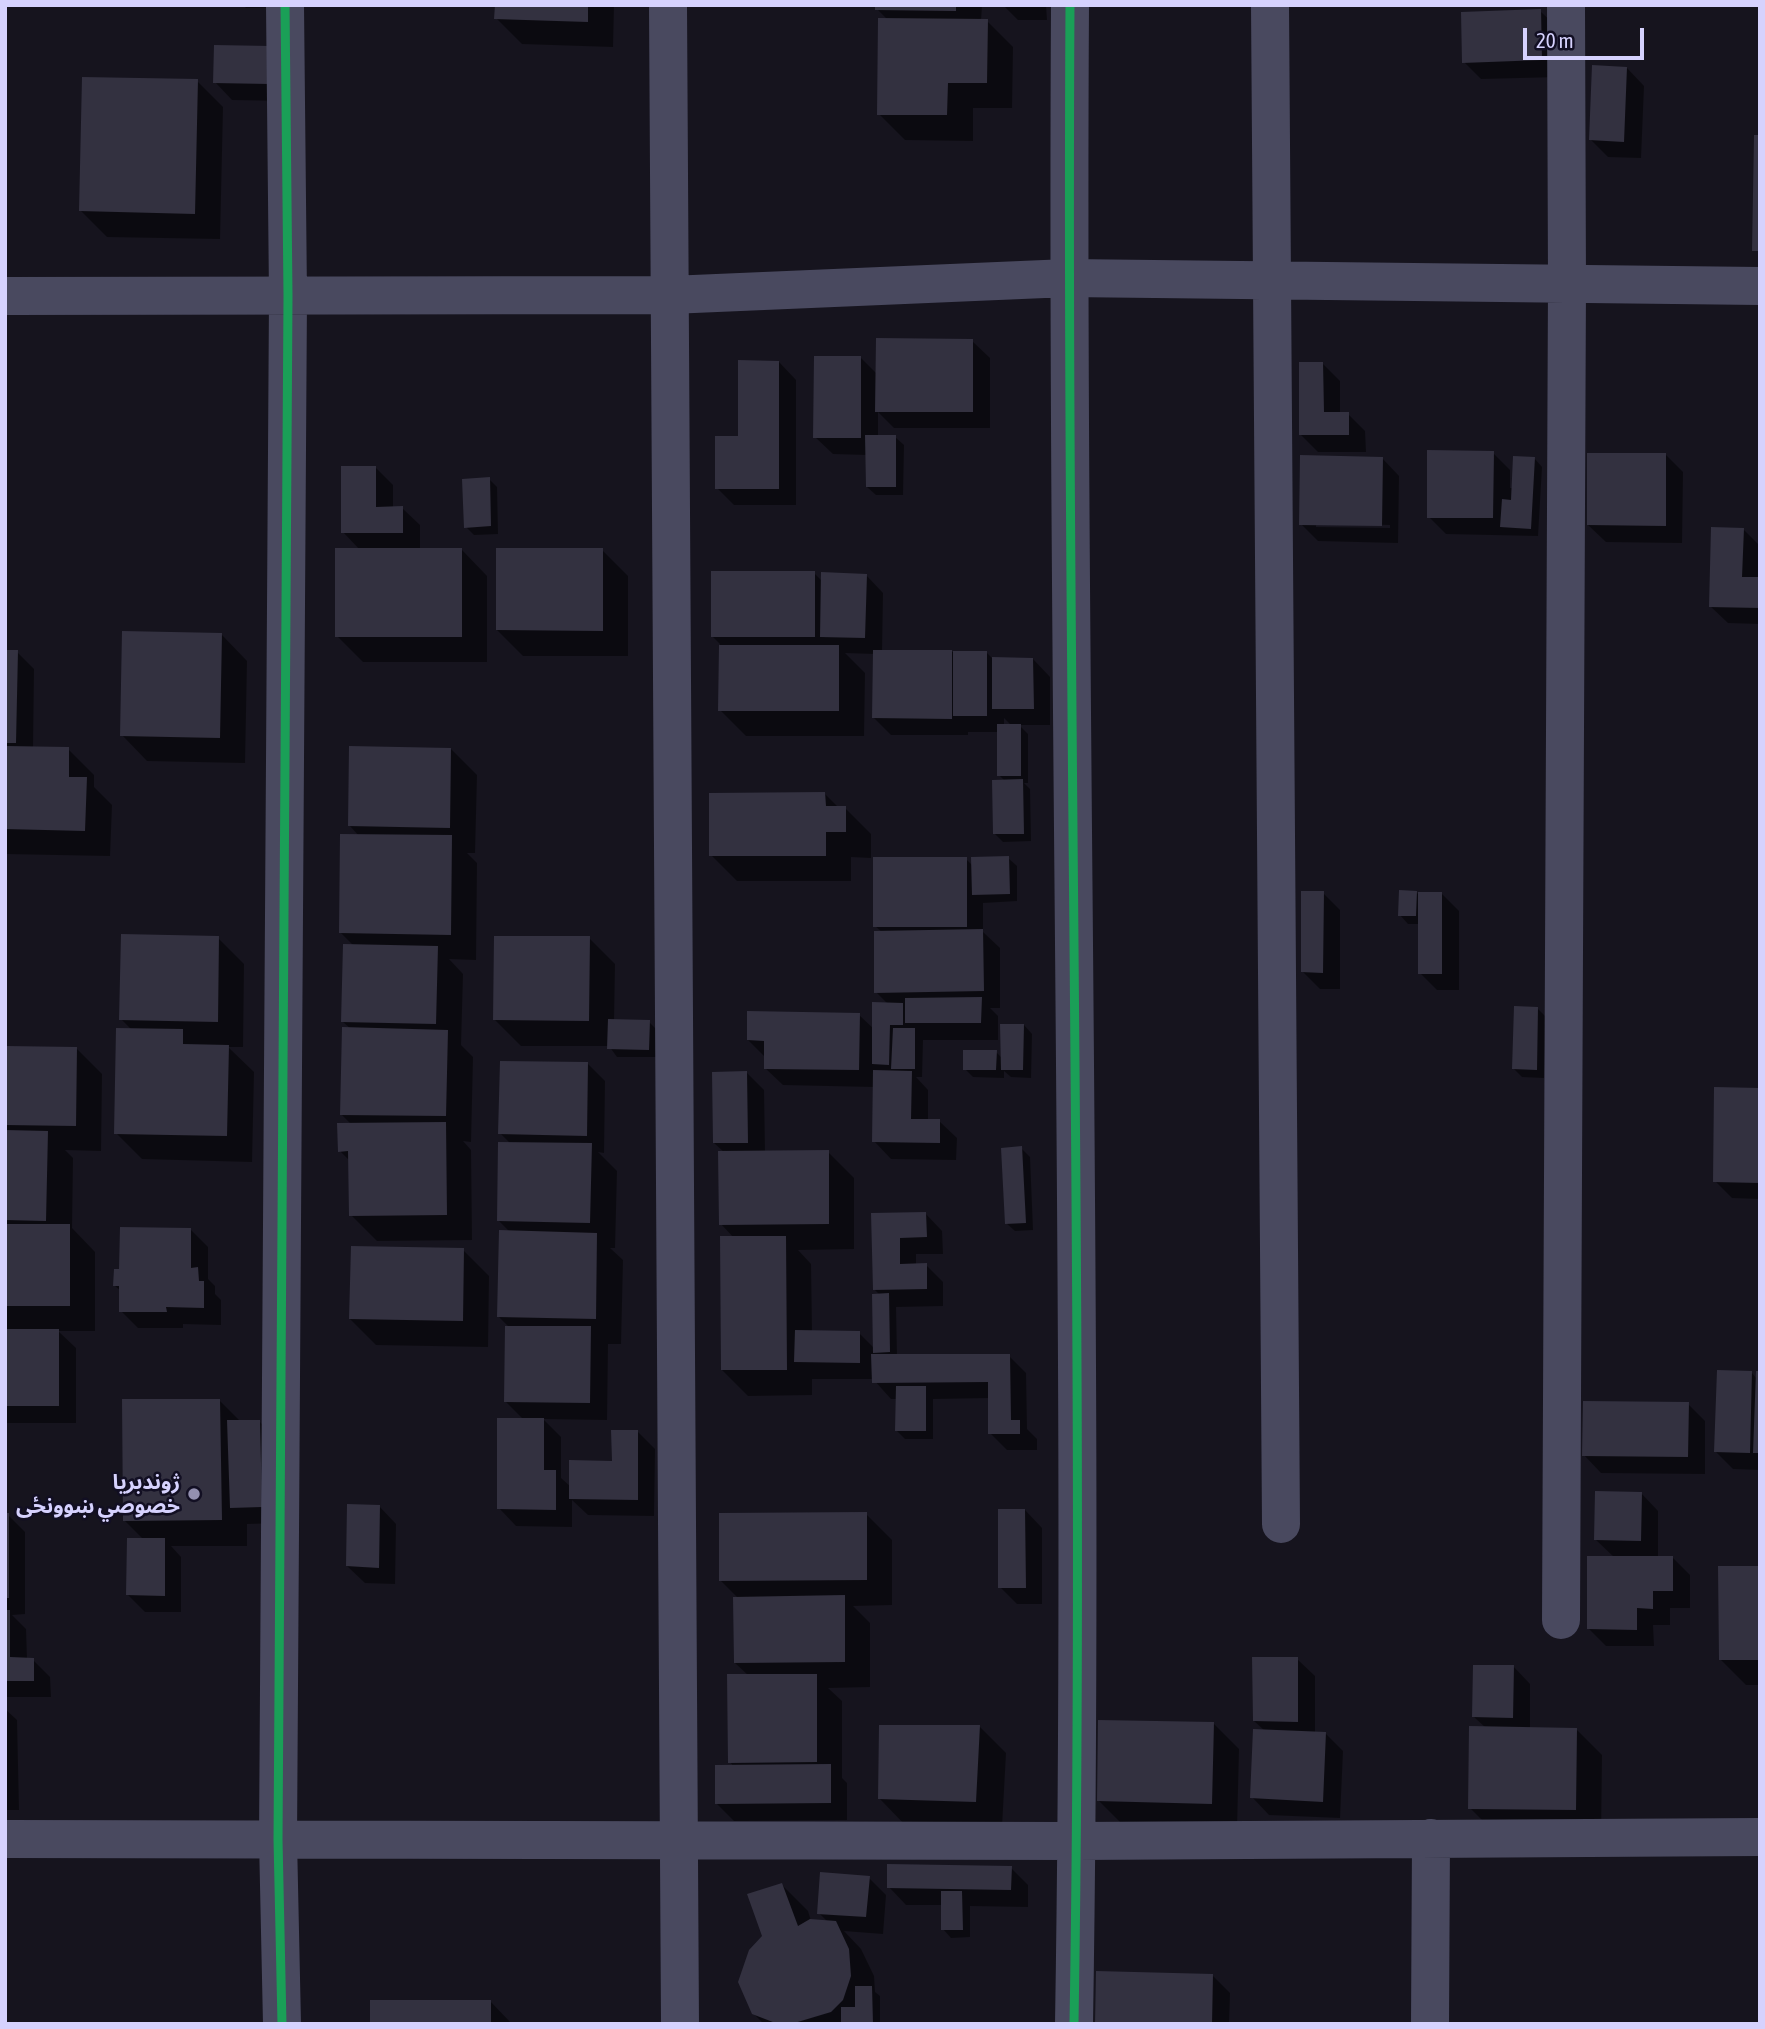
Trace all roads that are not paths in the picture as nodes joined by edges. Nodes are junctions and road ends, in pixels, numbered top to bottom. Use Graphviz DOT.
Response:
graph roads {
  1 [pos="285,5"];
  2 [pos="668,5"];
  3 [pos="1070,5"];
  4 [pos="1270,5"];
  5 [pos="1566,5"];
  6 [pos="1068,278"];
  7 [pos="1274,281"];
  8 [pos="1567,284"];
  9 [pos="1760,286"];
  10 [pos="670,295"];
  11 [pos="5,296"];
  12 [pos="288,296"];
  13 [pos="1281,1524"];
  14 [pos="1561,1620"];
  15 [pos="1760,1837"];
  16 [pos="1431,1838"];
  17 [pos="5,1839"];
  18 [pos="278,1839"];
  19 [pos="679,1839"];
  20 [pos="1077,1841"];
  21 [pos="282,2024"];
  22 [pos="680,2024"];
  23 [pos="1074,2024"];
  24 [pos="1430,2024"];
  1 -- 12 [label="street"];
  2 -- 10 [label="street"];
  3 -- 6 [label="street"];
  4 -- 7 [label="street"];
  5 -- 8 [label="street"];
  6 -- 7 [label="street"];
  6 -- 10 [label="street"];
  6 -- 20 [label="street"];
  7 -- 8 [label="street"];
  7 -- 13 [label="street"];
  8 -- 9 [label="street"];
  8 -- 14 [label="street"];
  10 -- 12 [label="street"];
  10 -- 19 [label="street"];
  11 -- 12 [label="street"];
  12 -- 18 [label="street"];
  15 -- 16 [label="street"];
  16 -- 20 [label="street"];
  16 -- 24 [label="street"];
  17 -- 18 [label="street"];
  18 -- 19 [label="street"];
  18 -- 21 [label="street"];
  19 -- 20 [label="street"];
  19 -- 22 [label="street"];
  20 -- 23 [label="street"];
}
